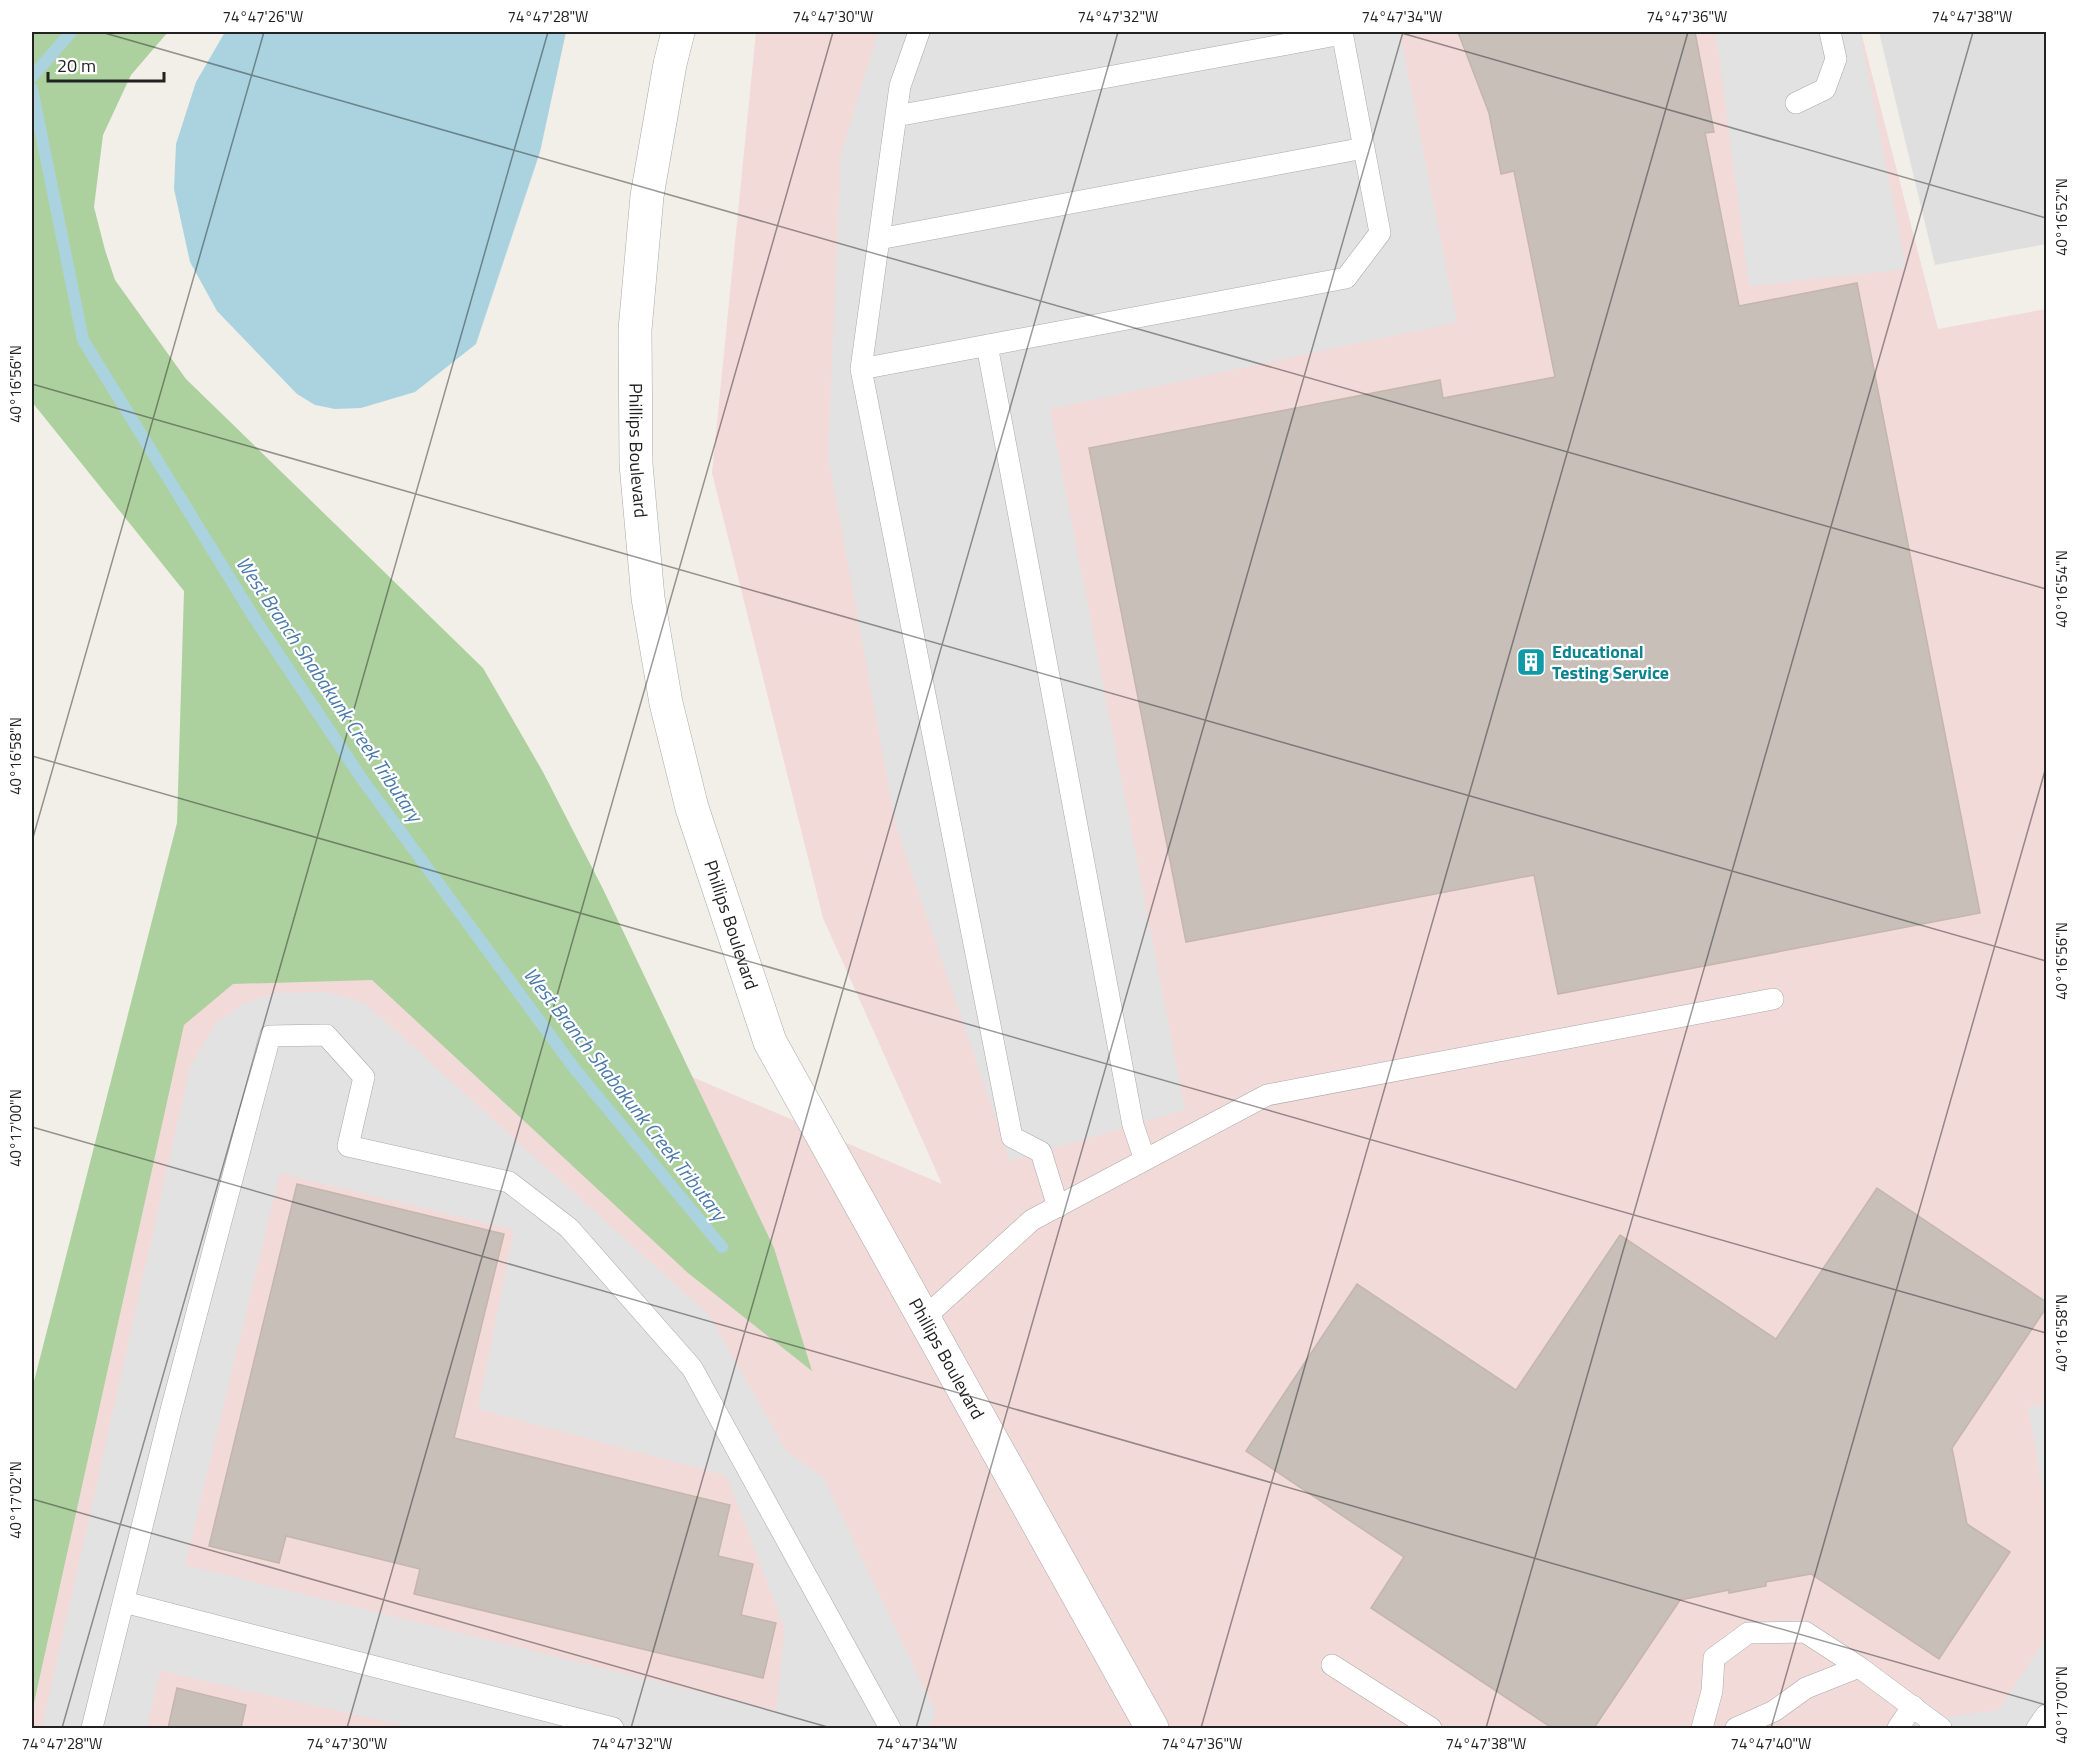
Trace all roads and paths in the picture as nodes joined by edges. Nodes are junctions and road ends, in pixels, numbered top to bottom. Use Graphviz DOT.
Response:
graph roads {
  1 [pos="678,32"];
  2 [pos="919,32"];
  3 [pos="1342,32"];
  4 [pos="1830,32"];
  5 [pos="1796,103"];
  6 [pos="896,116"];
  7 [pos="1364,148"];
  8 [pos="879,239"];
  9 [pos="987,345"];
  10 [pos="861,369"];
  11 [pos="1773,999"];
  12 [pos="1146,1160"];
  13 [pos="1058,1207"];
  14 [pos="924,1318"];
  15 [pos="124,1602"];
  16 [pos="1332,1665"];
  17 [pos="1859,1667"];
  18 [pos="1913,1706"];
  19 [pos="2046,1715"];
  20 [pos="92,1728"];
  21 [pos="613,1728"];
  22 [pos="890,1728"];
  23 [pos="1152,1728"];
  24 [pos="1431,1728"];
  25 [pos="1702,1728"];
  26 [pos="1736,1728"];
  27 [pos="1898,1728"];
  28 [pos="1941,1728"];
  29 [pos="2037,1728"];
  1 -- 14 [label="street, Phillips Boulevard"];
  2 -- 6 [label="lane"];
  3 -- 6 [label="lane"];
  3 -- 7 [label="lane"];
  4 -- 5 [label="lane"];
  6 -- 8 [label="lane"];
  7 -- 8 [label="lane"];
  7 -- 9 [label="lane"];
  8 -- 10 [label="lane"];
  9 -- 10 [label="lane"];
  9 -- 12 [label="lane"];
  10 -- 13 [label="lane"];
  11 -- 12 [label="lane"];
  12 -- 13 [label="lane"];
  13 -- 14 [label="lane"];
  14 -- 23 [label="street, Phillips Boulevard"];
  15 -- 20 [label="lane"];
  15 -- 21 [label="lane"];
  15 -- 22 [label="lane"];
  16 -- 24 [label="lane"];
  17 -- 18 [label="lane"];
  17 -- 25 [label="lane"];
  17 -- 26 [label="lane"];
  18 -- 27 [label="lane"];
  18 -- 28 [label="lane"];
  19 -- 29 [label="lane"];
}
